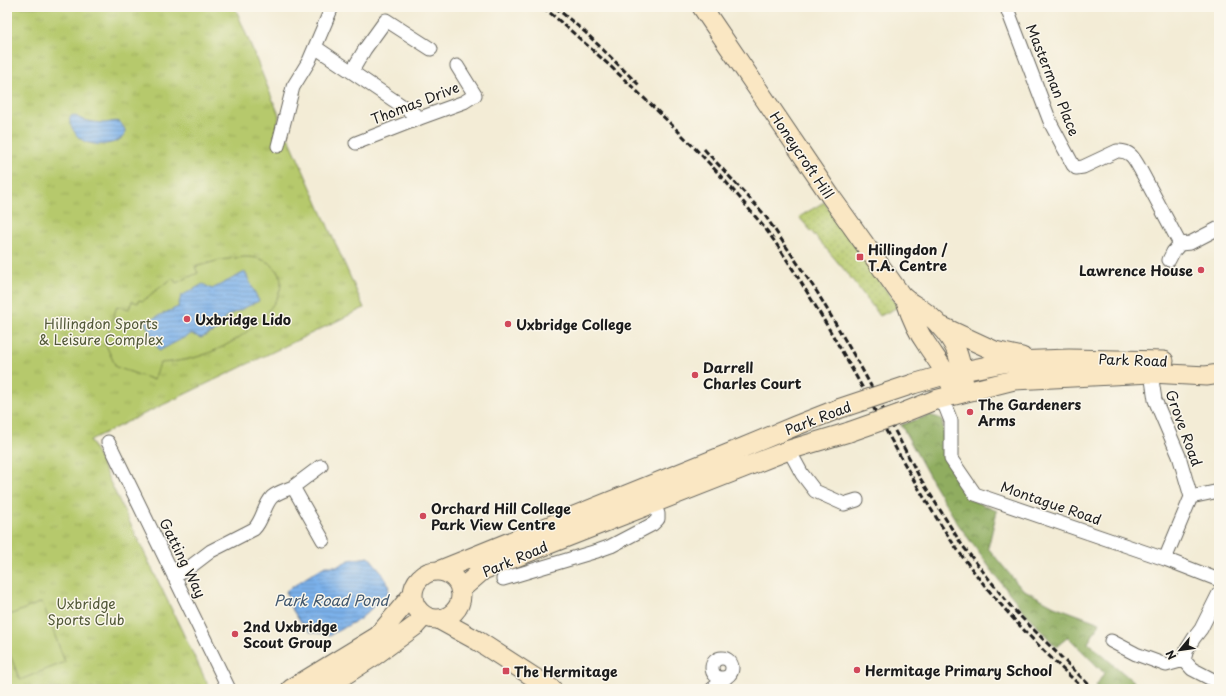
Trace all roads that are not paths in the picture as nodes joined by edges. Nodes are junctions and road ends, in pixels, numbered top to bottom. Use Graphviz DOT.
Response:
graph roads {
  1 [pos="332,7"];
  2 [pos="702,7"];
  3 [pos="1008,7"];
  4 [pos="315,46"];
  5 [pos="431,49"];
  6 [pos="457,66"];
  7 [pos="352,71"];
  8 [pos="420,118"];
  9 [pos="356,142"];
  10 [pos="278,146"];
  11 [pos="1219,228"];
  12 [pos="1180,244"];
  13 [pos="1170,260"];
  14 [pos="906,301"];
  15 [pos="939,326"];
  16 [pos="1035,360"];
  17 [pos="1219,361"];
  18 [pos="955,373"];
  19 [pos="1150,373"];
  20 [pos="1219,374"];
  21 [pos="960,393"];
  22 [pos="934,400"];
  23 [pos="108,442"];
  24 [pos="789,450"];
  25 [pos="321,466"];
  26 [pos="293,486"];
  27 [pos="1219,491"];
  28 [pos="1191,498"];
  29 [pos="857,500"];
  30 [pos="654,503"];
  31 [pos="323,540"];
  32 [pos="1165,559"];
  33 [pos="438,571"];
  34 [pos="174,577"];
  35 [pos="503,579"];
  36 [pos="1219,580"];
  37 [pos="1219,593"];
  38 [pos="412,595"];
  39 [pos="459,599"];
  40 [pos="431,618"];
  41 [pos="478,641"];
  42 [pos="1111,641"];
  43 [pos="1184,660"];
  44 [pos="1219,683"];
  45 [pos="713,688"];
  46 [pos="229,689"];
  47 [pos="291,689"];
  48 [pos="323,689"];
  49 [pos="552,689"];
  1 -- 4 [label="street"];
  2 -- 14 [label="main road, Honeycroft Hill"];
  3 -- 12 [label="street, Masterman Place"];
  4 -- 7 [label="street"];
  4 -- 10 [label="street"];
  5 -- 7 [label="street"];
  6 -- 8 [label="street, Thomas Drive"];
  7 -- 8 [label="street"];
  8 -- 9 [label="street, Thomas Drive"];
  11 -- 12 [label="street"];
  12 -- 13 [label="street"];
  14 -- 15 [label="main road, Honeycroft Hill"];
  14 -- 18 [label="main road, Honeycroft Hill"];
  15 -- 16 [label="main road"];
  15 -- 18 [label="main road, Honeycroft Hill"];
  16 -- 17 [label="main road, Park Road"];
  16 -- 18 [label="main road, Park Road"];
  18 -- 21 [label="main road, Honeycroft Hill"];
  18 -- 33 [label="main road, Park Road, bridge"];
  19 -- 20 [label="main road, Park Road"];
  19 -- 21 [label="main road, Park Road"];
  19 -- 28 [label="street, Grove Road"];
  21 -- 22 [label="main road, Park Road"];
  22 -- 24 [label="main road, Park Road, bridge"];
  22 -- 32 [label="street, Montague Road"];
  23 -- 34 [label="street, Gatting Way"];
  24 -- 29 [label="street"];
  24 -- 30 [label="main road, Park Road"];
  25 -- 26 [label="street"];
  26 -- 31 [label="street"];
  26 -- 34 [label="street"];
  27 -- 28 [label="street"];
  28 -- 32 [label="street"];
  30 -- 35 [label="street"];
  30 -- 39 [label="main road, Park Road"];
  32 -- 36 [label="street, Montague Road"];
  33 -- 38 [label="main road"];
  33 -- 39 [label="main road"];
  34 -- 46 [label="street, Gatting Way"];
  37 -- 43 [label="street"];
  38 -- 40 [label="main road"];
  38 -- 47 [label="main road"];
  39 -- 40 [label="main road"];
  39 -- 41 [label="main road"];
  40 -- 41 [label="main road"];
  40 -- 48 [label="main road"];
  41 -- 49 [label="main road"];
  42 -- 43 [label="street"];
  43 -- 44 [label="street"];
  45 -- 45 [label="street"];
}
